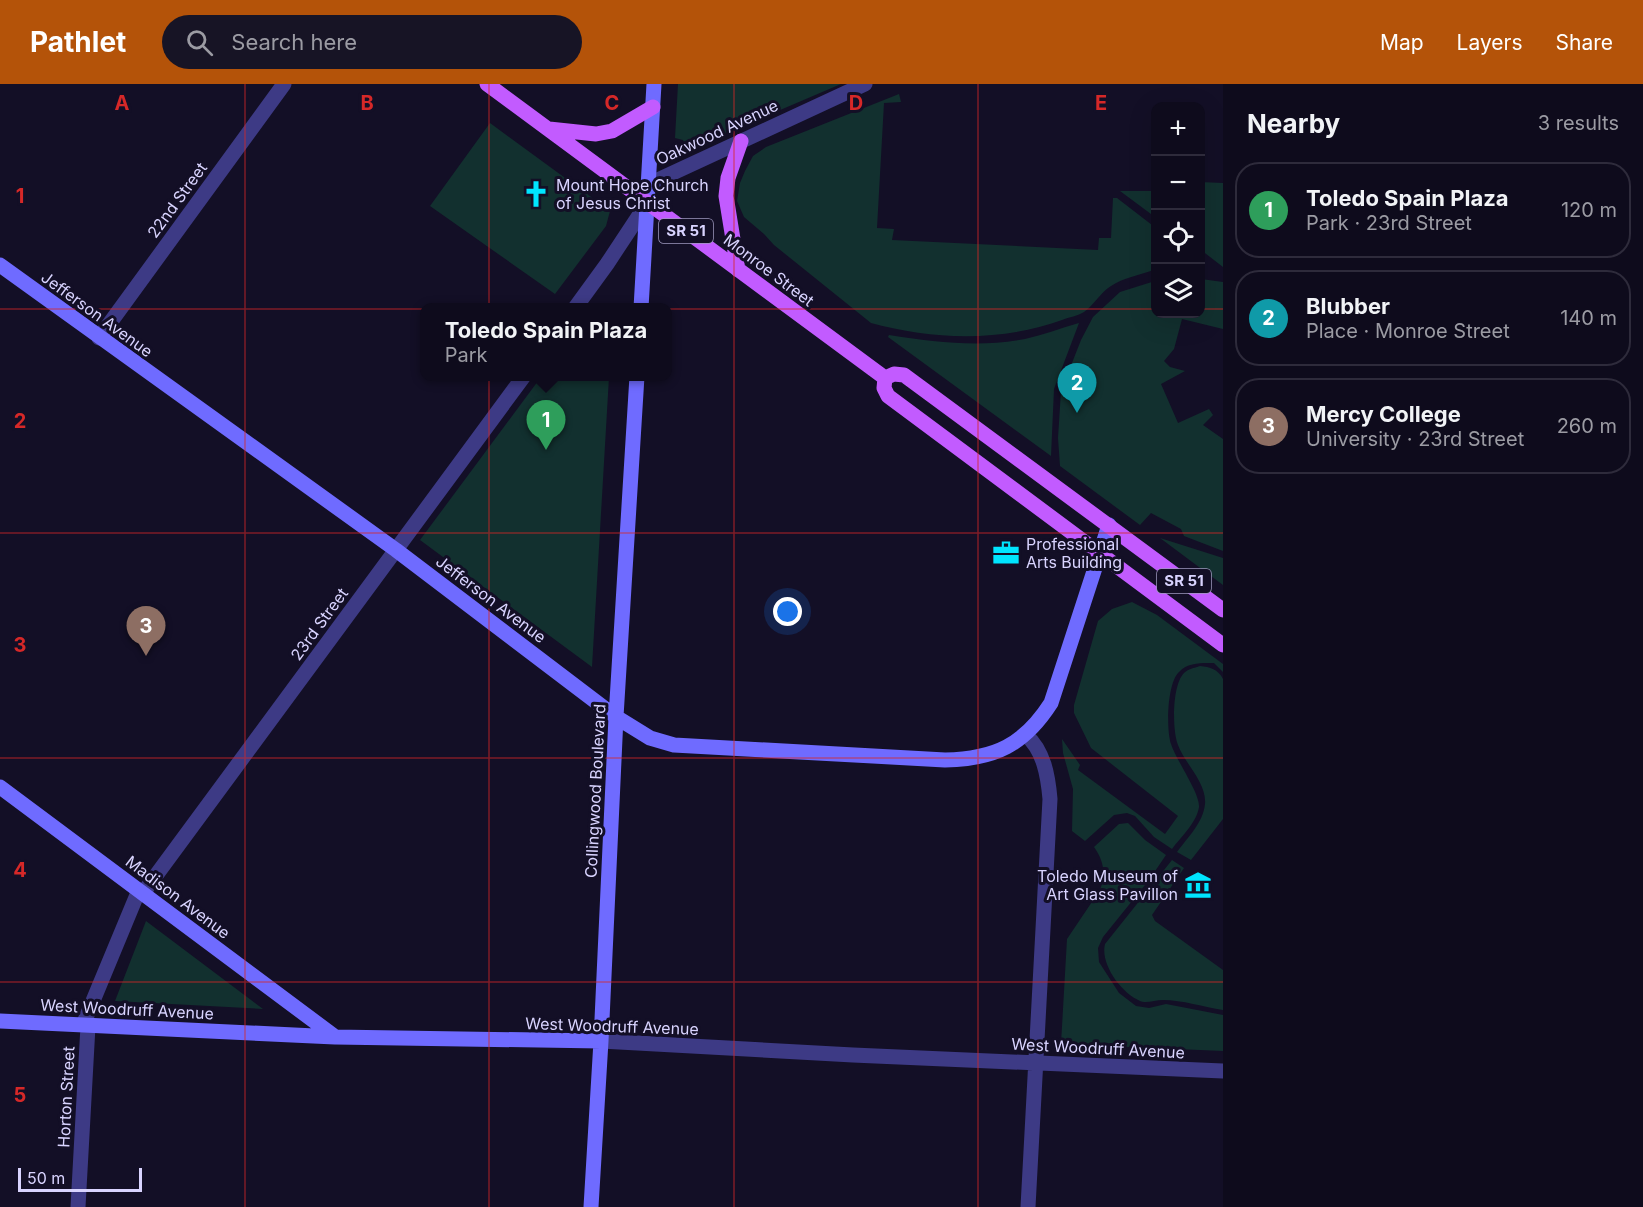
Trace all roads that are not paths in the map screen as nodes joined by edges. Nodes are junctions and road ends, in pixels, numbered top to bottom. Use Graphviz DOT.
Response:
graph roads {
  1 [pos="284,84"];
  2 [pos="487,84"];
  3 [pos="654,84"];
  4 [pos="865,84"];
  5 [pos="653,107"];
  6 [pos="548,129"];
  7 [pos="741,141"];
  8 [pos="649,184"];
  9 [pos="648,202"];
  10 [pos="0,265"];
  11 [pos="738,270"];
  12 [pos="579,303"];
  13 [pos="641,303"];
  14 [pos="99,338"];
  15 [pos="885,378"];
  16 [pos="520,381"];
  17 [pos="637,381"];
  18 [pos="1108,525"];
  19 [pos="396,550"];
  20 [pos="1099,553"];
  21 [pos="1223,610"];
  22 [pos="1223,645"];
  23 [pos="616,717"];
  24 [pos="1026,735"];
  25 [pos="0,787"];
  26 [pos="141,891"];
  27 [pos="0,1021"];
  28 [pos="86,1025"];
  29 [pos="335,1037"];
  30 [pos="601,1041"];
  31 [pos="1036,1063"];
  32 [pos="1223,1071"];
  33 [pos="78,1207"];
  34 [pos="591,1207"];
  35 [pos="1028,1207"];
  1 -- 14 [label="street, 22nd Street"];
  2 -- 6 [label="main road, Monroe Street / SR 51"];
  3 -- 5 [label="street"];
  4 -- 7 [label="street, Oakwood Avenue"];
  5 -- 6 [label="main road"];
  5 -- 8 [label="street"];
  6 -- 9 [label="main road, Monroe Street / SR 51"];
  7 -- 8 [label="street, Oakwood Avenue"];
  7 -- 11 [label="main road"];
  8 -- 9 [label="street"];
  9 -- 11 [label="main road, Monroe Street / SR 51"];
  9 -- 12 [label="street"];
  9 -- 13 [label="street"];
  10 -- 14 [label="street, Jefferson Avenue"];
  11 -- 15 [label="main road, Monroe Street / SR 51"];
  14 -- 19 [label="street, Jefferson Avenue"];
  15 -- 18 [label="main road, SR 51"];
  15 -- 20 [label="main road, Monroe Street / SR 51"];
  16 -- 19 [label="street, 23rd Street"];
  17 -- 23 [label="street, Collingwood Boulevard"];
  18 -- 20 [label="street"];
  18 -- 21 [label="main road, SR 51"];
  19 -- 23 [label="street, Jefferson Avenue"];
  19 -- 26 [label="street, 23rd Street"];
  20 -- 22 [label="main road, Monroe Street / SR 51"];
  20 -- 24 [label="street"];
  23 -- 24 [label="street, Jefferson Avenue"];
  23 -- 30 [label="street, Collingwood Boulevard"];
  24 -- 31 [label="street"];
  25 -- 26 [label="street, Madison Avenue"];
  26 -- 28 [label="street, 23rd Street"];
  26 -- 29 [label="street, Madison Avenue"];
  27 -- 28 [label="street, West Woodruff Avenue"];
  28 -- 29 [label="street, West Woodruff Avenue"];
  28 -- 33 [label="street, Horton Street"];
  29 -- 30 [label="street, West Woodruff Avenue"];
  30 -- 31 [label="street, West Woodruff Avenue"];
  30 -- 34 [label="street, Collingwood Boulevard"];
  31 -- 32 [label="street, West Woodruff Avenue"];
  31 -- 35 [label="street"];
}
